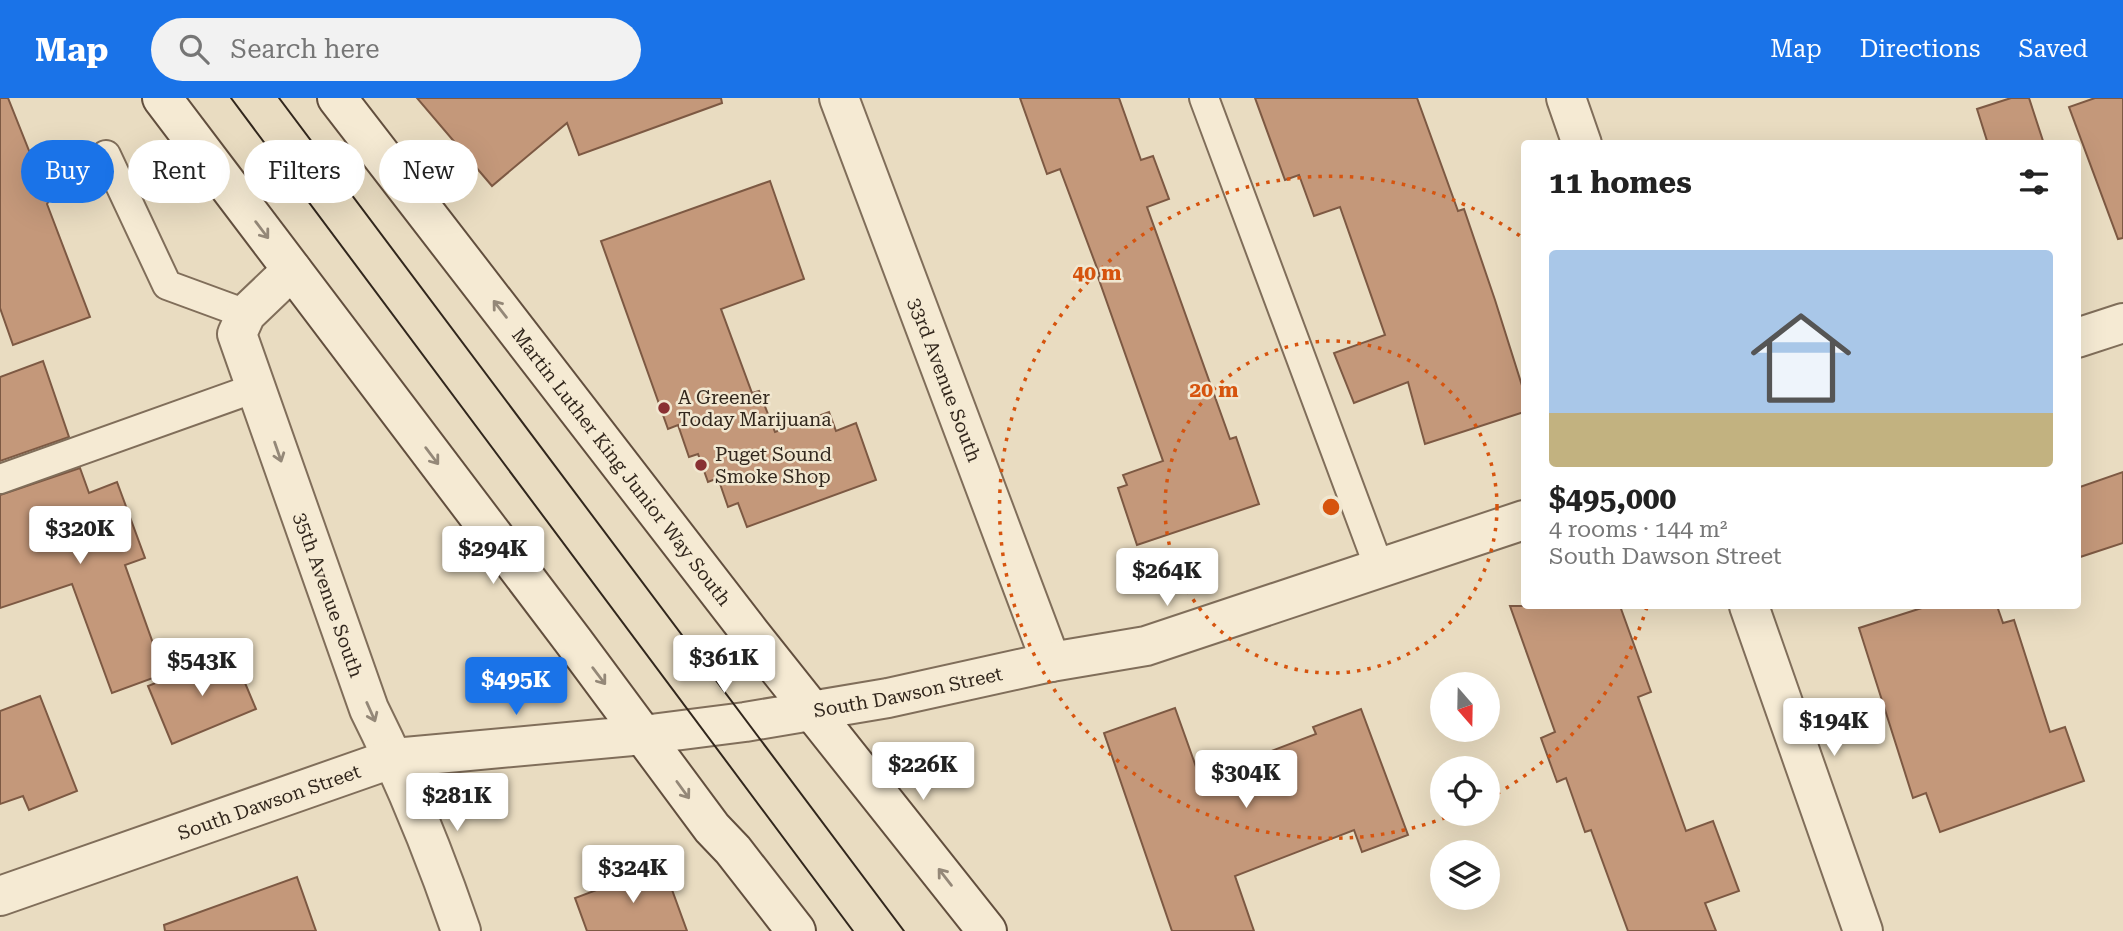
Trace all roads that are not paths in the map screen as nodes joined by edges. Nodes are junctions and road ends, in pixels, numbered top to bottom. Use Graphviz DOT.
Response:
graph roads {
  1 [pos="162,98"];
  2 [pos="337,98"];
  3 [pos="839,98"];
  4 [pos="1204,98"];
  5 [pos="1566,98"];
  6 [pos="1581,140"];
  7 [pos="114,172"];
  8 [pos="292,270"];
  9 [pos="246,314"];
  10 [pos="2123,323"];
  11 [pos="2081,337"];
  12 [pos="256,388"];
  13 [pos="0,479"];
  14 [pos="1521,521"];
  15 [pos="1380,570"];
  16 [pos="1750,609"];
  17 [pos="1051,662"];
  18 [pos="813,710"];
  19 [pos="643,735"];
  20 [pos="394,758"];
  21 [pos="0,896"];
  22 [pos="461,931"];
  23 [pos="796,931"];
  24 [pos="987,931"];
  25 [pos="1863,931"];
  1 -- 8 [label="street, one-way"];
  18 -- 2 [label="street, Martin Luther King Junior Way South, one-way"];
  3 -- 17 [label="street, 33rd Avenue South"];
  4 -- 15 [label="lane"];
  5 -- 6 [label="street"];
  7 -- 9 [label="lane"];
  8 -- 9 [label="street"];
  8 -- 19 [label="street, one-way"];
  9 -- 12 [label="street, 35th Avenue South"];
  10 -- 11 [label="street"];
  12 -- 13 [label="lane"];
  12 -- 20 [label="street, 35th Avenue South, one-way"];
  14 -- 15 [label="street, South Dawson Street"];
  15 -- 17 [label="street, South Dawson Street"];
  16 -- 25 [label="street"];
  17 -- 18 [label="street, South Dawson Street"];
  18 -- 19 [label="street, South Dawson Street"];
  24 -- 18 [label="street, Martin Luther King Junior Way South, one-way"];
  19 -- 20 [label="street, South Dawson Street"];
  19 -- 23 [label="street, one-way"];
  20 -- 21 [label="street, South Dawson Street"];
  20 -- 22 [label="street, 35th Avenue South"];
}
